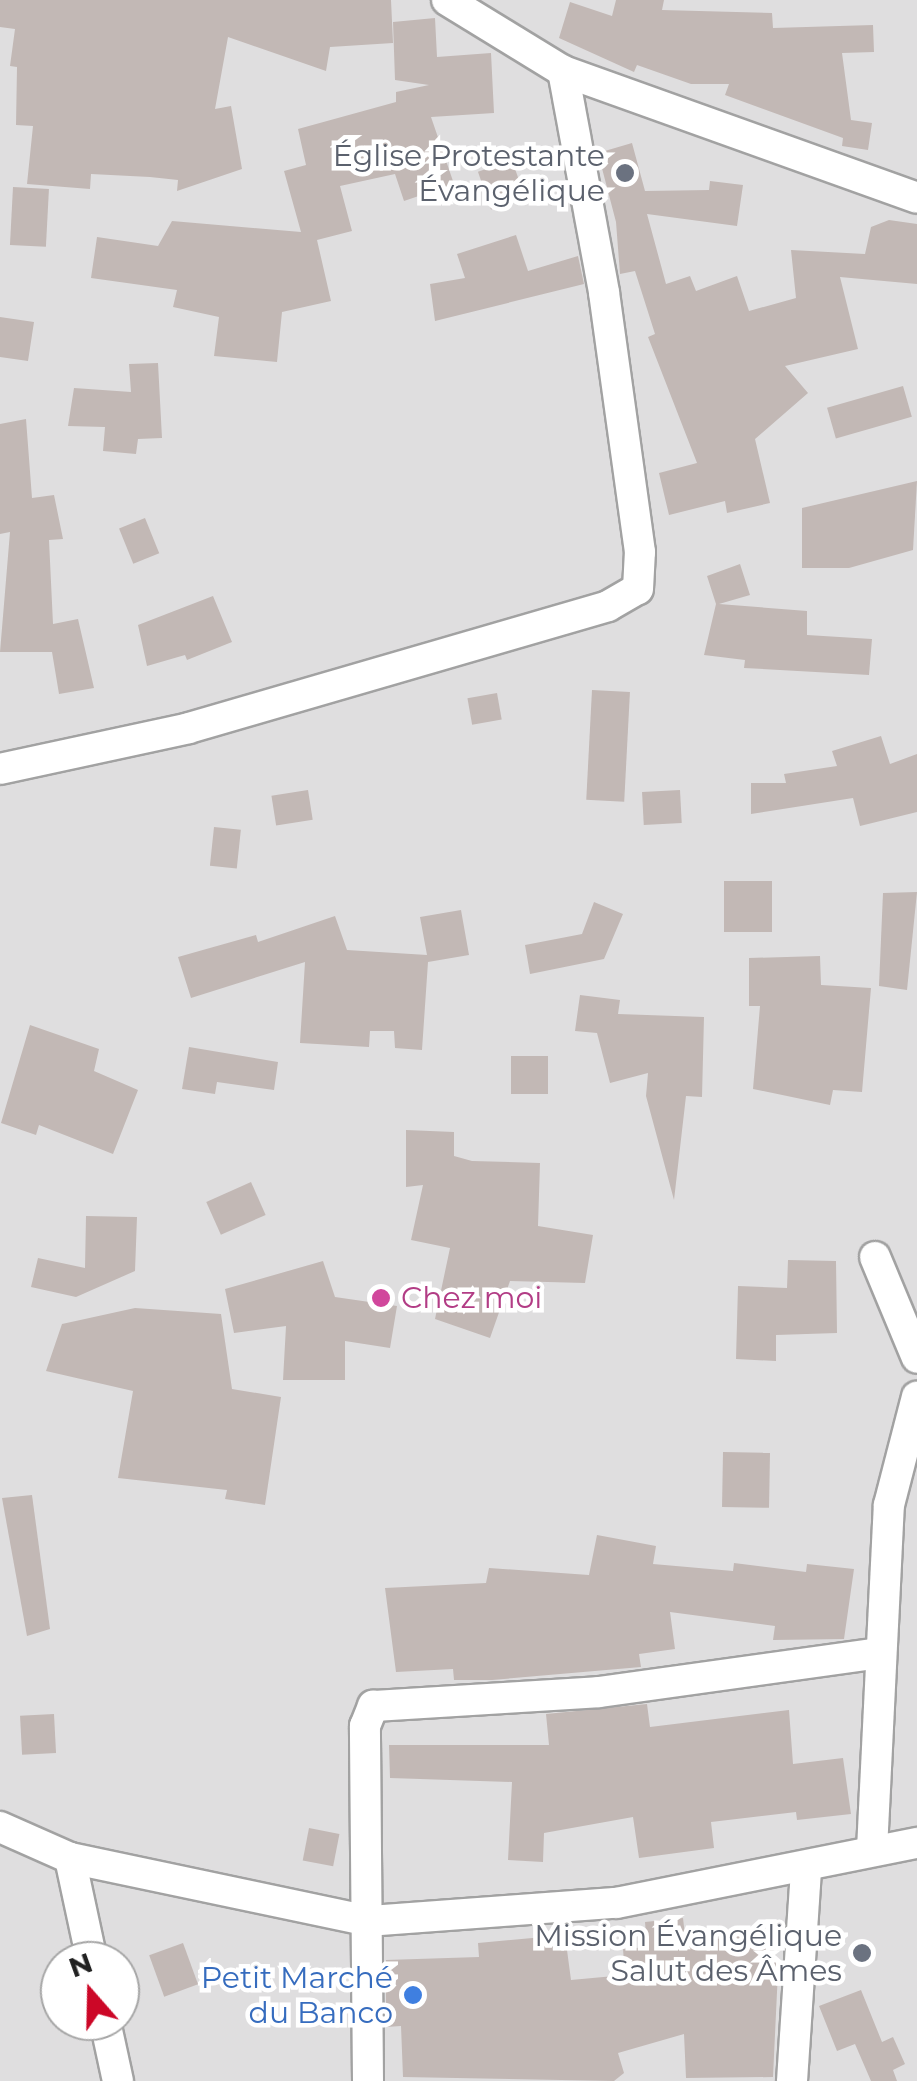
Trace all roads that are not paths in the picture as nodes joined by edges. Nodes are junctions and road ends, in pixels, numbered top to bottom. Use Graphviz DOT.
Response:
graph roads {
  1 [pos="448,0"];
  2 [pos="563,72"];
  3 [pos="917,198"];
  4 [pos="0,769"];
  5 [pos="876,1257"];
  6 [pos="917,1358"];
  7 [pos="917,1397"];
  8 [pos="880,1653"];
  9 [pos="0,1827"];
  10 [pos="917,1843"];
  11 [pos="872,1850"];
  12 [pos="70,1858"];
  13 [pos="806,1869"];
  14 [pos="368,1921"];
  15 [pos="88,1941"];
  16 [pos="109,2041"];
  17 [pos="118,2081"];
  18 [pos="368,2081"];
  19 [pos="792,2081"];
  1 -- 2 [label="street"];
  2 -- 3 [label="street"];
  2 -- 4 [label="street"];
  5 -- 6 [label="street"];
  7 -- 8 [label="street"];
  8 -- 11 [label="street"];
  8 -- 14 [label="street"];
  9 -- 12 [label="street"];
  10 -- 11 [label="street"];
  11 -- 13 [label="street"];
  12 -- 14 [label="street"];
  12 -- 15 [label="street"];
  13 -- 14 [label="street"];
  13 -- 19 [label="street"];
  14 -- 18 [label="street"];
  16 -- 17 [label="street"];
}
